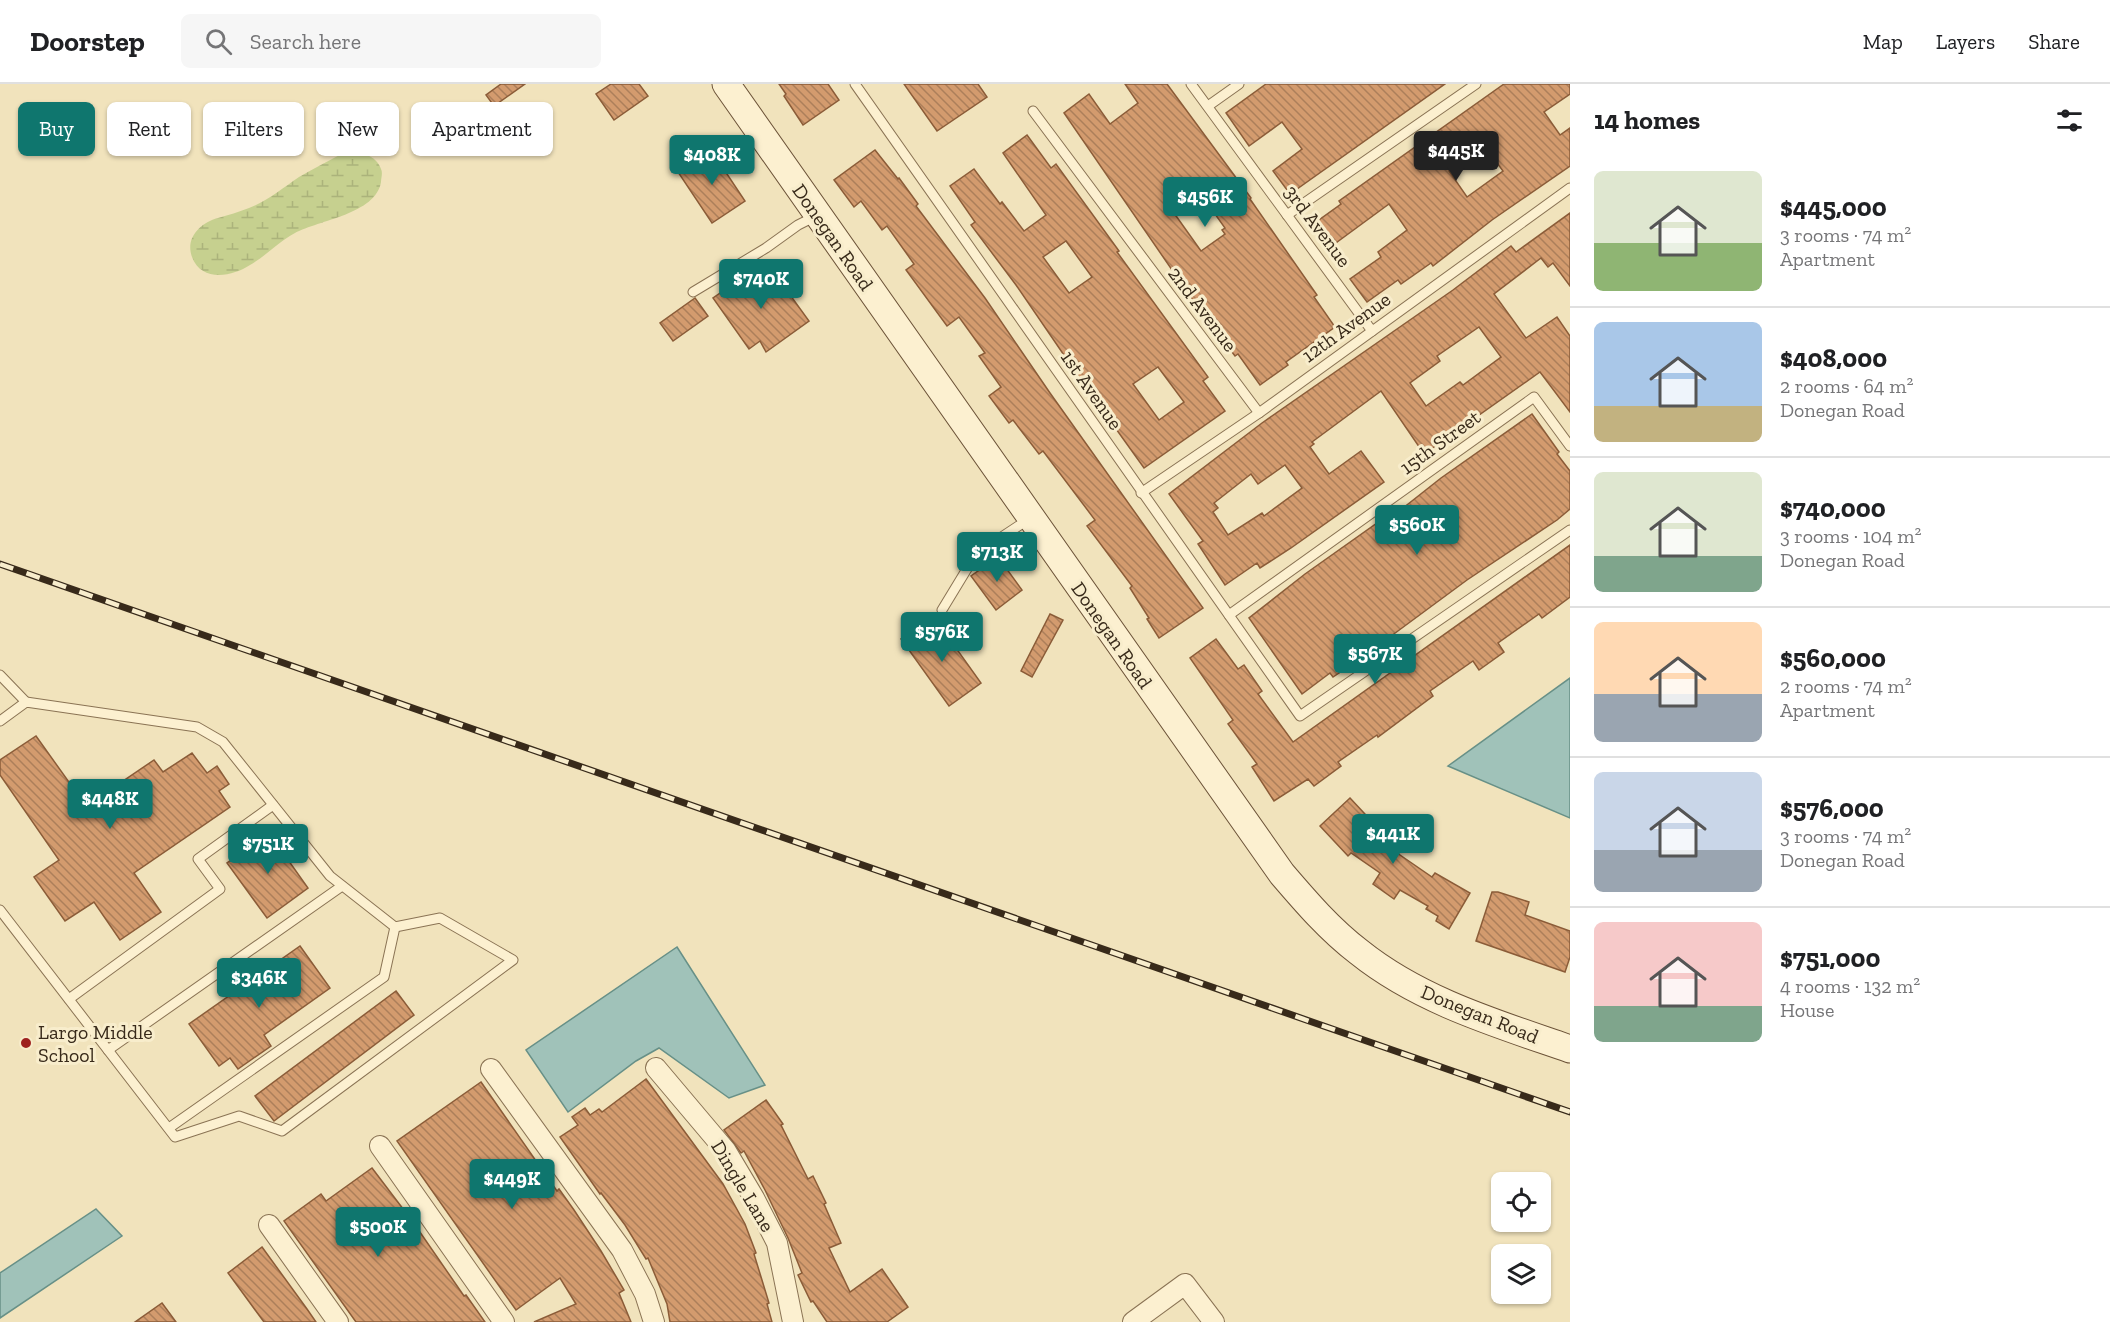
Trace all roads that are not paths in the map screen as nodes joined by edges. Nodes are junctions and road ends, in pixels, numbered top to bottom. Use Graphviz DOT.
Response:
graph roads {
  1 [pos="726,84"];
  2 [pos="855,84"];
  3 [pos="1191,84"];
  4 [pos="1239,84"];
  5 [pos="1476,84"];
  6 [pos="1208,106"];
  7 [pos="1033,111"];
  8 [pos="1570,188"];
  9 [pos="818,214"];
  10 [pos="1287,215"];
  11 [pos="693,292"];
  12 [pos="1372,331"];
  13 [pos="1259,413"];
  14 [pos="1570,446"];
  15 [pos="1141,493"];
  16 [pos="1031,518"];
  17 [pos="1570,530"];
  18 [pos="942,610"];
  19 [pos="1229,615"];
  20 [pos="0,675"];
  21 [pos="26,702"];
  22 [pos="0,722"];
  23 [pos="273,805"];
  24 [pos="342,886"];
  25 [pos="0,910"];
  26 [pos="396,927"];
  27 [pos="69,999"];
  28 [pos="1570,1049"];
  29 [pos="108,1050"];
  30 [pos="656,1068"];
  31 [pos="491,1069"];
  32 [pos="169,1128"];
  33 [pos="380,1146"];
  34 [pos="269,1225"];
  35 [pos="338,1322"];
  36 [pos="504,1322"];
  37 [pos="654,1322"];
  38 [pos="793,1322"];
  39 [pos="1134,1322"];
  40 [pos="1214,1322"];
  1 -- 9 [label="street, Donegan Road"];
  2 -- 15 [label="lane, 1st Avenue"];
  3 -- 6 [label="lane, 3rd Avenue"];
  4 -- 6 [label="lane"];
  5 -- 10 [label="lane"];
  6 -- 10 [label="lane, 3rd Avenue"];
  7 -- 13 [label="lane, 2nd Avenue"];
  8 -- 12 [label="lane, 12th Avenue"];
  9 -- 11 [label="lane"];
  9 -- 16 [label="street, Donegan Road"];
  10 -- 12 [label="lane, 3rd Avenue"];
  12 -- 13 [label="lane, 12th Avenue"];
  13 -- 15 [label="lane, 12th Avenue"];
  14 -- 19 [label="lane, 15th Street"];
  15 -- 19 [label="lane, 1st Avenue"];
  16 -- 18 [label="lane"];
  16 -- 28 [label="street, Donegan Road"];
  17 -- 19 [label="lane, 1st Avenue"];
  20 -- 21 [label="lane"];
  21 -- 22 [label="lane"];
  21 -- 23 [label="lane"];
  23 -- 24 [label="lane"];
  23 -- 27 [label="lane"];
  24 -- 26 [label="lane"];
  24 -- 29 [label="lane"];
  25 -- 27 [label="lane"];
  26 -- 32 [label="lane"];
  26 -- 32 [label="lane"];
  27 -- 29 [label="lane"];
  29 -- 32 [label="lane"];
  30 -- 38 [label="street, Dingle Lane"];
  31 -- 37 [label="street"];
  33 -- 36 [label="street"];
  34 -- 35 [label="street"];
  39 -- 40 [label="street"];
}
